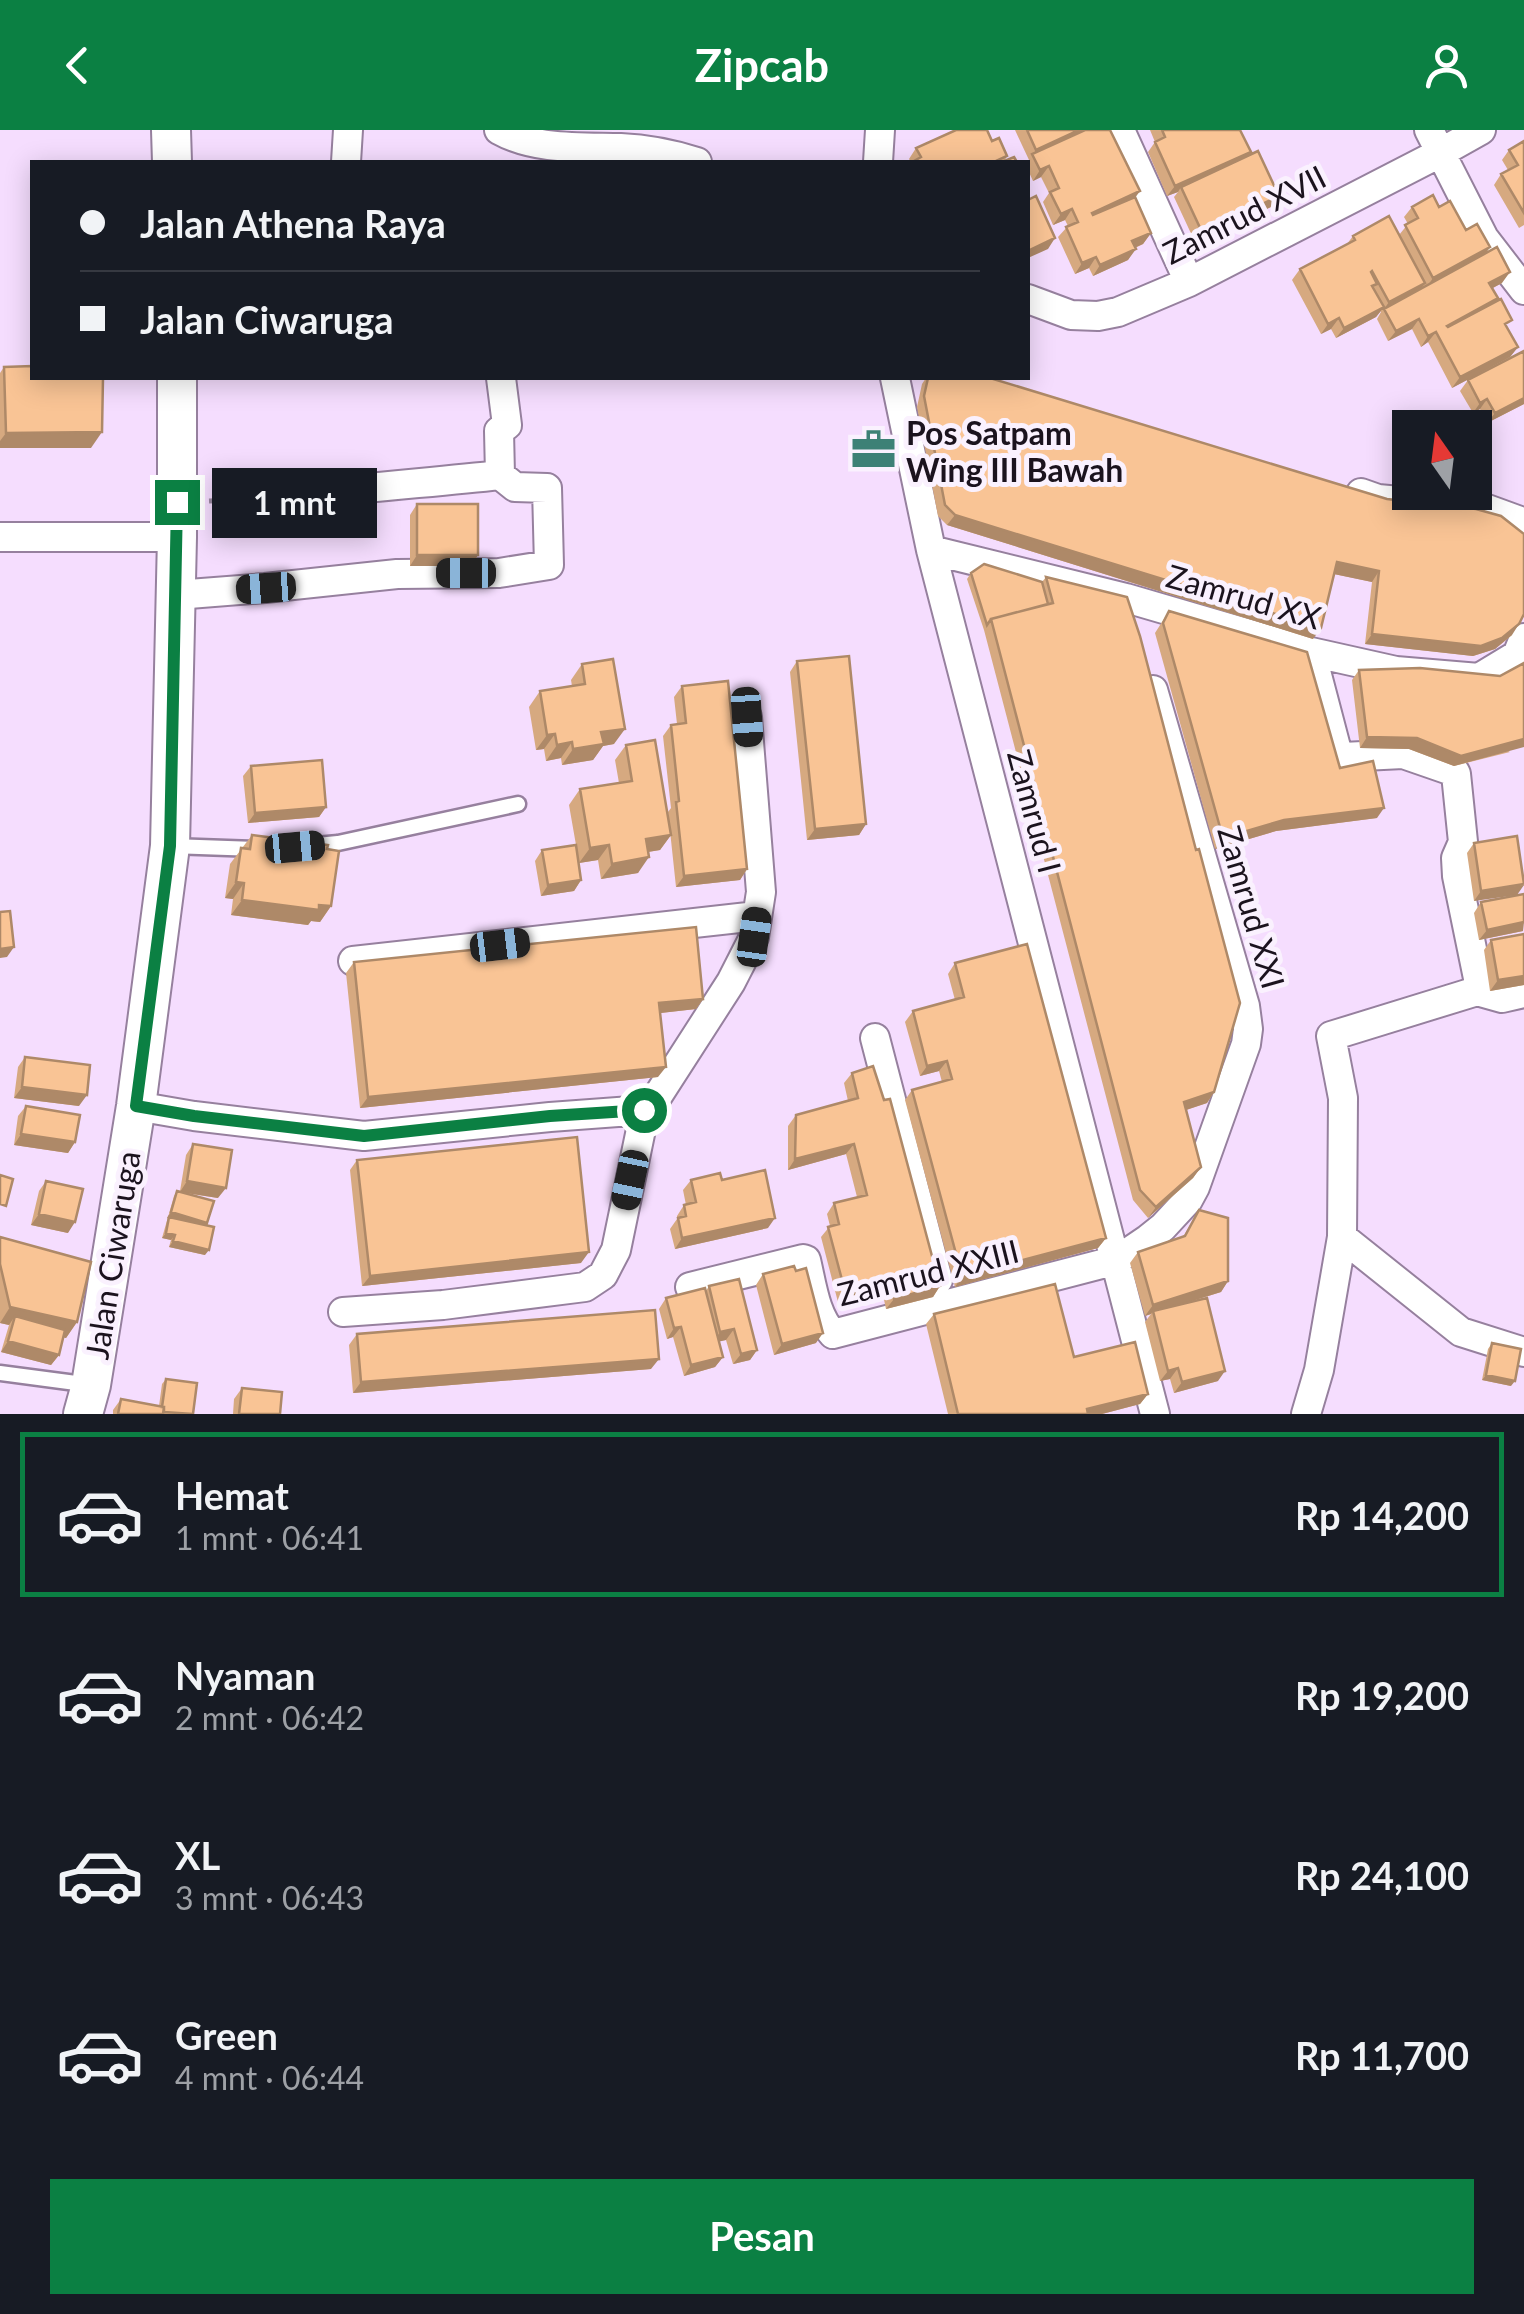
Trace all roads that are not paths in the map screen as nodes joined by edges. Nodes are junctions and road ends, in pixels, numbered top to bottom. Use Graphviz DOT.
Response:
graph roads {
  1 [pos="171,130"];
  2 [pos="348,130"];
  3 [pos="499,130"];
  4 [pos="880,130"];
  5 [pos="1120,130"];
  6 [pos="1481,130"];
  7 [pos="1434,142"];
  8 [pos="172,160"];
  9 [pos="346,160"];
  10 [pos="687,160"];
  11 [pos="878,160"];
  12 [pos="1189,282"];
  13 [pos="1524,290"];
  14 [pos="1030,301"];
  15 [pos="177,380"];
  16 [pos="501,380"];
  17 [pos="895,380"];
  18 [pos="500,475"];
  19 [pos="1341,488"];
  20 [pos="281,498"];
  21 [pos="1523,522"];
  22 [pos="0,537"];
  23 [pos="177,537"];
  24 [pos="931,550"];
  25 [pos="176,594"];
  26 [pos="1126,598"];
  27 [pos="1137,635"];
  28 [pos="1524,638"];
  29 [pos="1311,652"];
  30 [pos="1148,672"];
  31 [pos="747,717"];
  32 [pos="518,804"];
  33 [pos="1493,841"];
  34 [pos="1463,842"];
  35 [pos="170,846"];
  36 [pos="295,847"];
  37 [pos="276,848"];
  38 [pos="757,916"];
  39 [pos="353,961"];
  40 [pos="1477,991"];
  41 [pos="1524,993"];
  42 [pos="875,1038"];
  43 [pos="136,1106"];
  44 [pos="644,1110"];
  45 [pos="1342,1237"];
  46 [pos="1116,1260"];
  47 [pos="690,1286"];
  48 [pos="945,1306"];
  49 [pos="343,1312"];
  50 [pos="1524,1352"];
  51 [pos="0,1373"];
  52 [pos="87,1400"];
  53 [pos="1155,1414"];
  54 [pos="1306,1414"];
  1 -- 8 [label="street"];
  2 -- 9 [label="street"];
  3 -- 10 [label="street"];
  4 -- 11 [label="street"];
  5 -- 12 [label="street"];
  6 -- 7 [label="street, Zamrud XVII"];
  7 -- 12 [label="street, Zamrud XVII"];
  7 -- 13 [label="street"];
  12 -- 14 [label="street, Zamrud XVII"];
  15 -- 23 [label="street, Jalan Ciwaruga"];
  16 -- 18 [label="street"];
  17 -- 24 [label="street, Zamrud I"];
  18 -- 20 [label="street"];
  18 -- 25 [label="street"];
  19 -- 21 [label="street"];
  22 -- 23 [label="street"];
  23 -- 25 [label="street, Jalan Ciwaruga"];
  24 -- 26 [label="street, Zamrud XX"];
  24 -- 46 [label="street, Zamrud I"];
  25 -- 35 [label="street, Jalan Ciwaruga"];
  26 -- 27 [label="street"];
  26 -- 29 [label="street, Zamrud XX"];
  28 -- 29 [label="street, Zamrud XX"];
  29 -- 34 [label="street"];
  30 -- 46 [label="street, Zamrud XXI"];
  31 -- 38 [label="street"];
  32 -- 36 [label="lane"];
  33 -- 34 [label="street"];
  34 -- 40 [label="street"];
  35 -- 37 [label="lane"];
  35 -- 43 [label="street, Jalan Ciwaruga"];
  38 -- 39 [label="street"];
  38 -- 44 [label="street"];
  40 -- 41 [label="street"];
  40 -- 45 [label="street"];
  42 -- 48 [label="street"];
  43 -- 44 [label="street"];
  43 -- 52 [label="street, Jalan Ciwaruga"];
  44 -- 49 [label="street"];
  45 -- 50 [label="street"];
  45 -- 54 [label="street"];
  46 -- 48 [label="street, Zamrud XXIII"];
  46 -- 53 [label="street, Zamrud I"];
  47 -- 48 [label="street, Zamrud XXIII"];
  51 -- 52 [label="lane"];
}
